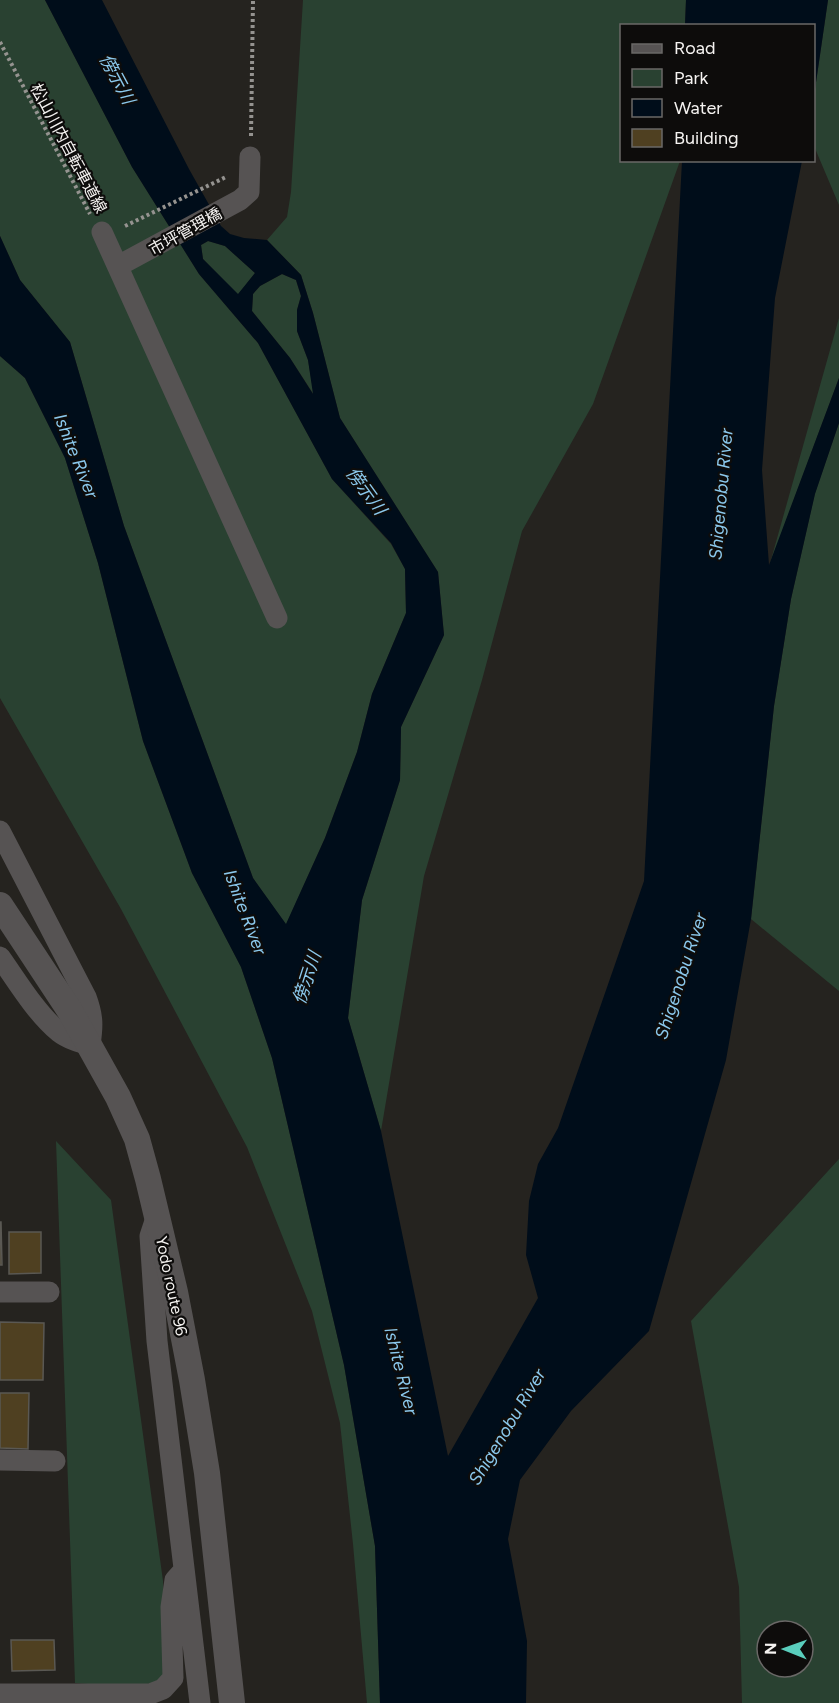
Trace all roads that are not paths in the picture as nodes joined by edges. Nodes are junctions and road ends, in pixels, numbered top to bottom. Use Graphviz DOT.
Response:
graph roads {
  1 [pos="250,158"];
  2 [pos="107,232"];
  3 [pos="124,263"];
  4 [pos="277,618"];
  5 [pos="0,831"];
  6 [pos="0,906"];
  7 [pos="0,957"];
  8 [pos="90,1044"];
  9 [pos="157,1215"];
  10 [pos="0,1292"];
  11 [pos="49,1292"];
  12 [pos="0,1460"];
  13 [pos="55,1461"];
  14 [pos="184,1570"];
  15 [pos="0,1694"];
  16 [pos="200,1703"];
  17 [pos="232,1703"];
  1 -- 3 [label="street, 市坪管理橋"];
  2 -- 3 [label="street"];
  3 -- 4 [label="street"];
  5 -- 8 [label="street"];
  6 -- 8 [label="street, Yodo route 96"];
  7 -- 8 [label="street"];
  8 -- 9 [label="street, Yodo route 96"];
  9 -- 14 [label="street"];
  9 -- 17 [label="street, Yodo route 96"];
  10 -- 11 [label="street"];
  12 -- 13 [label="street"];
  14 -- 15 [label="street"];
  14 -- 16 [label="street"];
}
